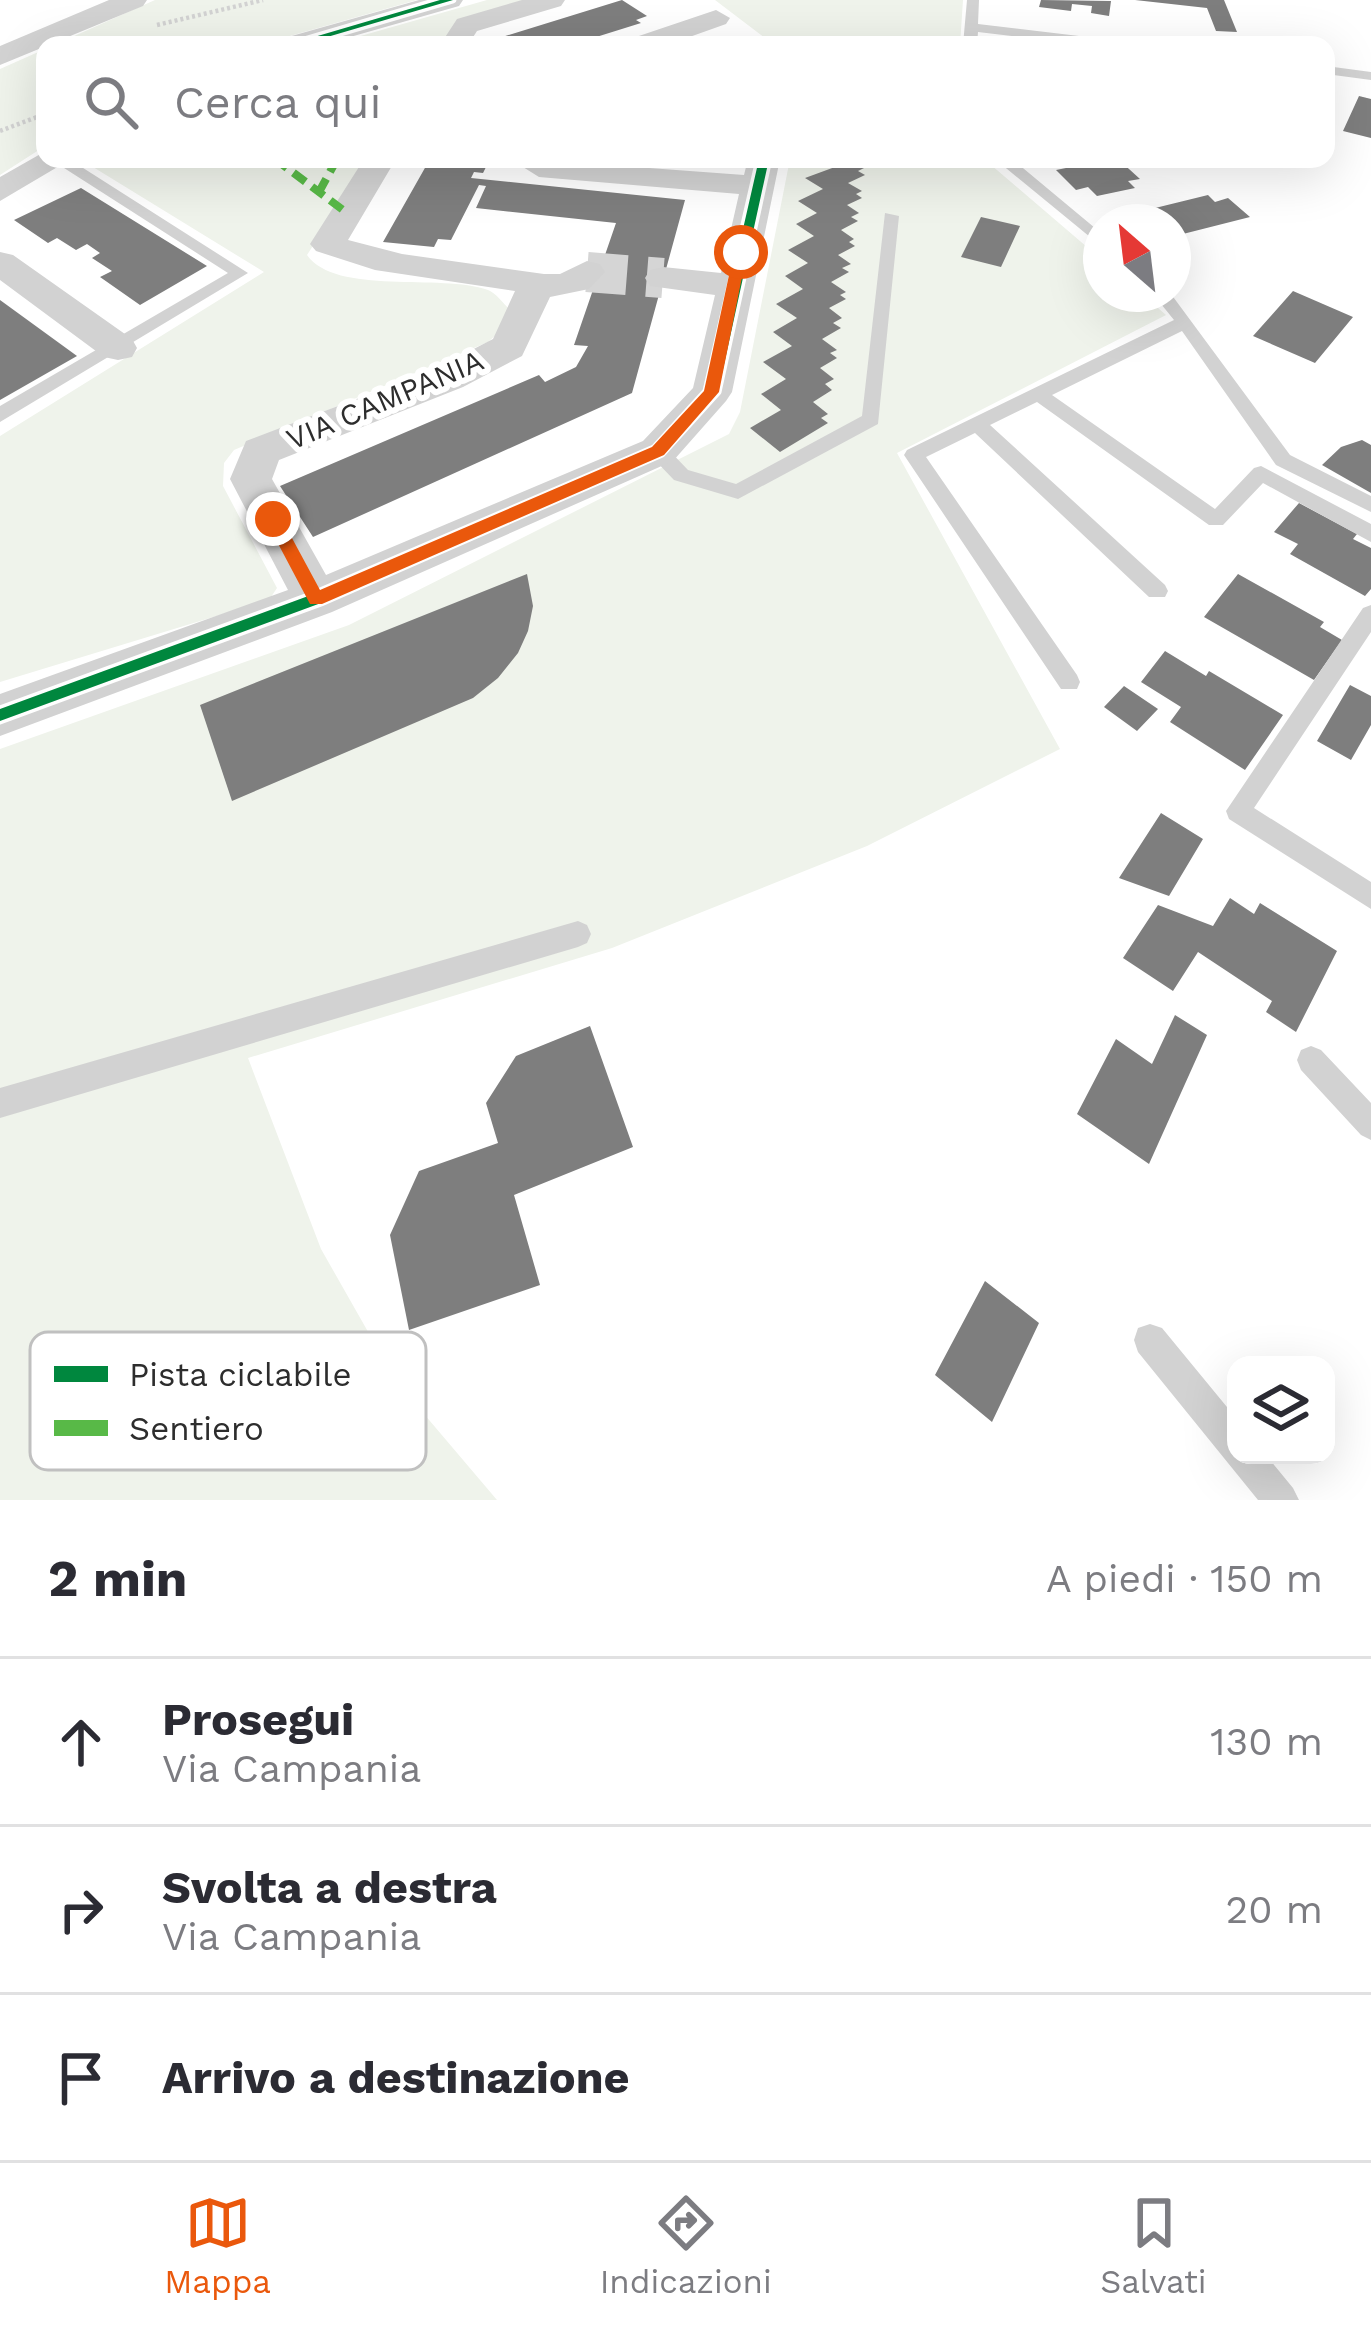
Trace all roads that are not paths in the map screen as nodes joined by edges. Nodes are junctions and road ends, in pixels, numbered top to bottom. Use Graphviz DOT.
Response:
graph roads {
  1 [pos="133,0"];
  2 [pos="448,0"];
  3 [pos="551,0"];
  4 [pos="690,0"];
  5 [pos="973,0"];
  6 [pos="971,27"];
  7 [pos="48,36"];
  8 [pos="322,36"];
  9 [pos="460,36"];
  10 [pos="678,36"];
  11 [pos="970,36"];
  12 [pos="1046,36"];
  13 [pos="36,41"];
  14 [pos="0,56"];
  15 [pos="1335,71"];
  16 [pos="1371,76"];
  17 [pos="40,168"];
  18 [pos="71,168"];
  19 [pos="374,168"];
  20 [pos="583,168"];
  21 [pos="1014,168"];
  22 [pos="761,172"];
  23 [pos="0,191"];
  24 [pos="891,216"];
  25 [pos="1083,226"];
  26 [pos="0,263"];
  27 [pos="587,272"];
  28 [pos="663,278"];
  29 [pos="537,284"];
  30 [pos="732,285"];
  31 [pos="1177,312"];
  32 [pos="1185,322"];
  33 [pos="118,348"];
  34 [pos="1038,394"];
  35 [pos="0,416"];
  36 [pos="977,424"];
  37 [pos="658,451"];
  38 [pos="1371,505"];
  39 [pos="1371,534"];
  40 [pos="1157,591"];
  41 [pos="316,599"];
  42 [pos="1371,614"];
  43 [pos="1069,682"];
  44 [pos="0,715"];
  45 [pos="1371,897"];
  46 [pos="578,934"];
  47 [pos="1311,1060"];
  48 [pos="0,1103"];
  49 [pos="1371,1125"];
  50 [pos="1150,1340"];
  51 [pos="1227,1434"];
  52 [pos="1251,1464"];
  53 [pos="1281,1500"];
  1 -- 7 [label="street"];
  2 -- 8 [label="street"];
  3 -- 9 [label="street"];
  4 -- 10 [label="street"];
  5 -- 6 [label="lane"];
  6 -- 11 [label="lane"];
  6 -- 12 [label="lane"];
  13 -- 14 [label="street"];
  15 -- 16 [label="lane"];
  17 -- 23 [label="street"];
  18 -- 33 [label="lane"];
  19 -- 29 [label="street"];
  20 -- 22 [label="street"];
  21 -- 25 [label="lane"];
  22 -- 30 [label="street"];
  24 -- 37 [label="lane"];
  26 -- 33 [label="street"];
  27 -- 29 [label="street"];
  28 -- 30 [label="street"];
  29 -- 41 [label="street, VIA CAMPANIA"];
  30 -- 37 [label="street"];
  31 -- 32 [label="lane"];
  32 -- 34 [label="lane"];
  32 -- 38 [label="lane"];
  33 -- 35 [label="lane"];
  34 -- 36 [label="lane"];
  34 -- 39 [label="lane"];
  36 -- 40 [label="lane"];
  36 -- 43 [label="lane"];
  37 -- 41 [label="street"];
  41 -- 44 [label="street"];
  42 -- 45 [label="lane"];
  46 -- 48 [label="lane"];
  47 -- 49 [label="lane"];
  50 -- 51 [label="lane"];
  52 -- 53 [label="lane"];
}
